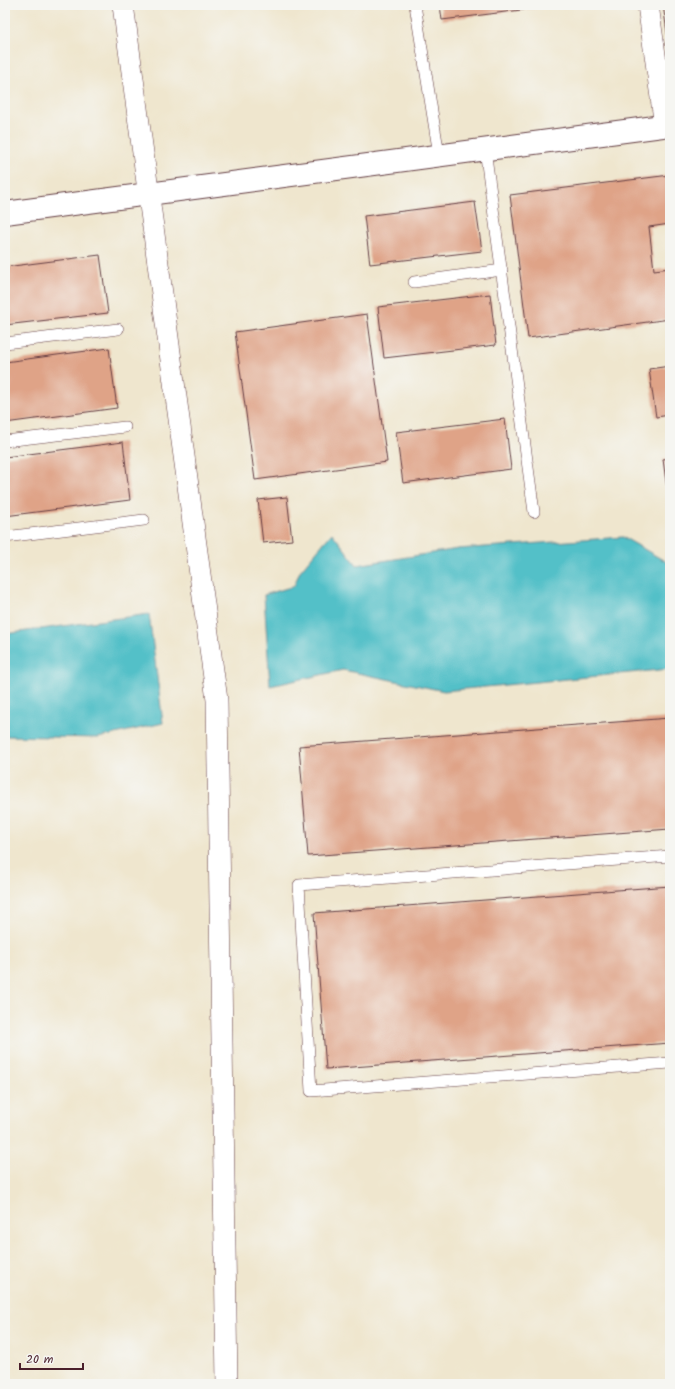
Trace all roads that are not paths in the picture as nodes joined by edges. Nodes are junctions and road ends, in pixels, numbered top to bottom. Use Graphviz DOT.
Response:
graph roads {
  1 [pos="123,5"];
  2 [pos="415,5"];
  3 [pos="648,5"];
  4 [pos="667,125"];
  5 [pos="486,149"];
  6 [pos="439,155"];
  7 [pos="149,193"];
  8 [pos="5,213"];
  9 [pos="502,270"];
  10 [pos="414,282"];
  11 [pos="118,329"];
  12 [pos="5,343"];
  13 [pos="125,427"];
  14 [pos="5,441"];
  15 [pos="534,512"];
  16 [pos="144,520"];
  17 [pos="5,537"];
  18 [pos="670,856"];
  19 [pos="670,1063"];
  20 [pos="227,1384"];
  1 -- 7 [label="street"];
  2 -- 6 [label="lane"];
  3 -- 4 [label="street"];
  4 -- 5 [label="street"];
  5 -- 6 [label="street"];
  5 -- 9 [label="lane"];
  6 -- 7 [label="street"];
  7 -- 8 [label="street"];
  7 -- 20 [label="street"];
  9 -- 10 [label="lane"];
  9 -- 15 [label="lane"];
  11 -- 12 [label="lane"];
  13 -- 14 [label="lane"];
  16 -- 17 [label="lane"];
  18 -- 19 [label="lane"];
}
